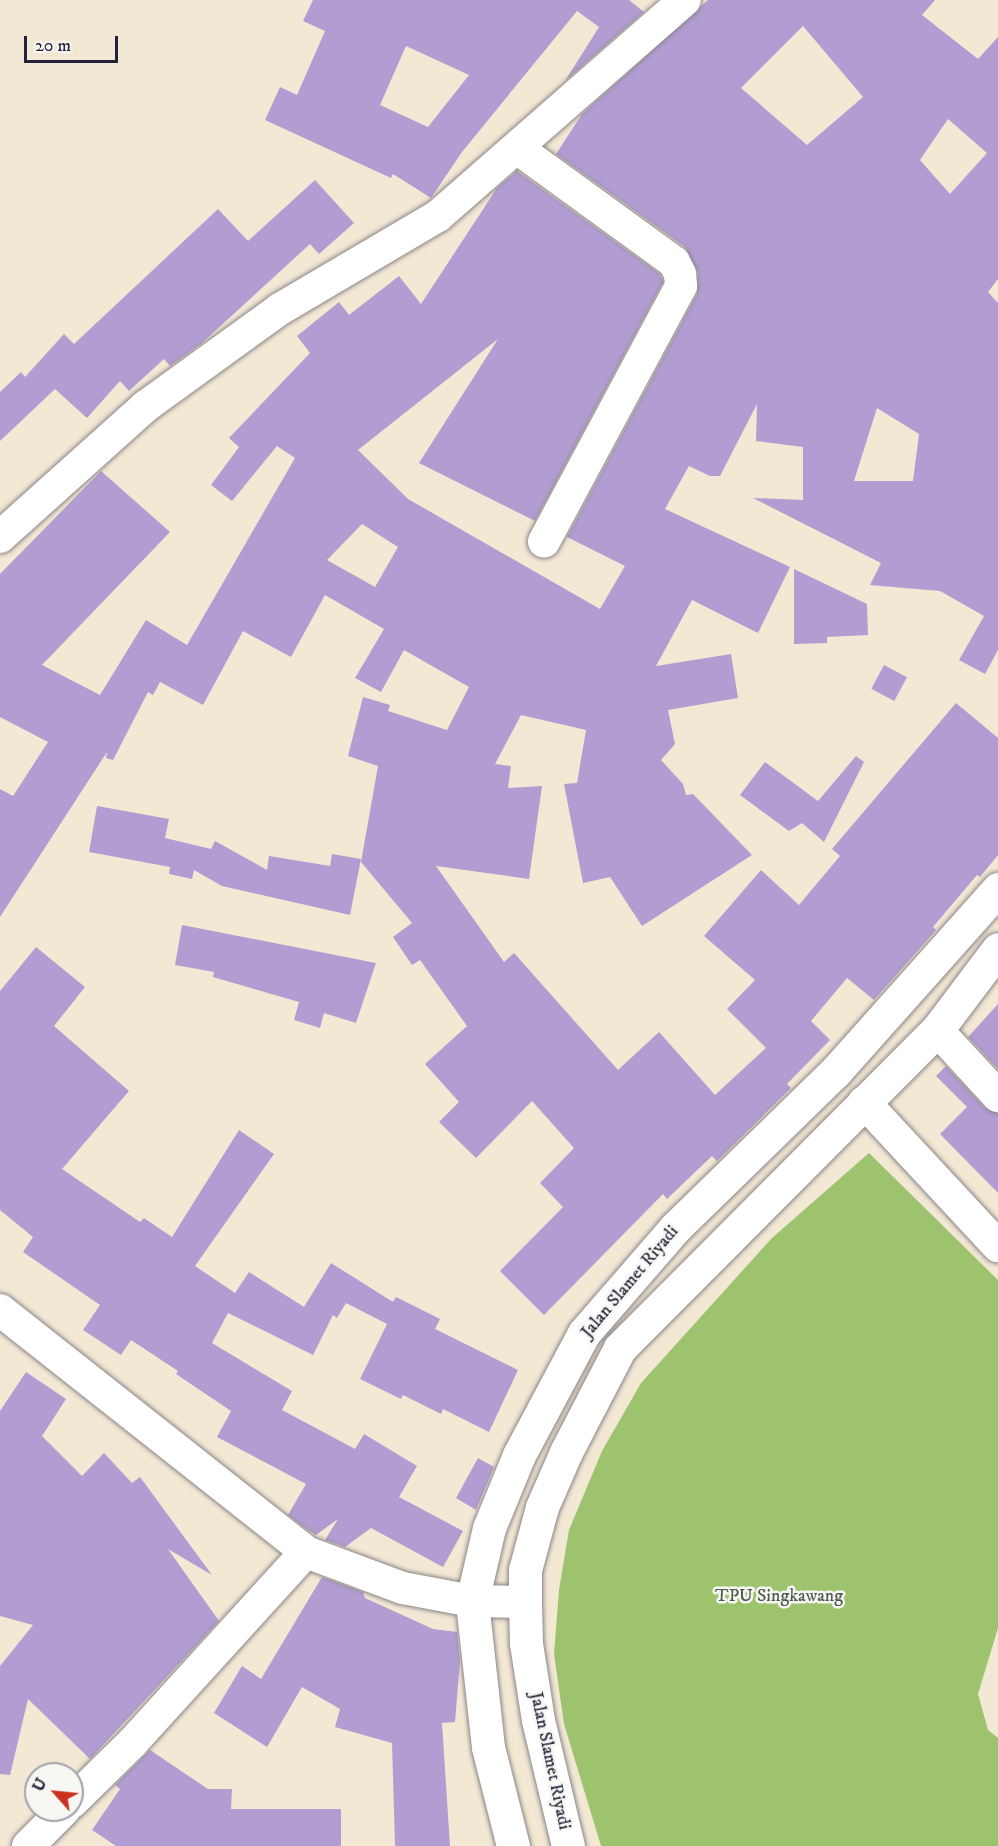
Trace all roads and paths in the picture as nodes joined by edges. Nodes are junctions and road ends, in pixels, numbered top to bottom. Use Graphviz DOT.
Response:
graph roads {
  1 [pos="685,0"];
  2 [pos="517,148"];
  3 [pos="0,537"];
  4 [pos="544,542"];
  5 [pos="998,889"];
  6 [pos="998,949"];
  7 [pos="937,1030"];
  8 [pos="998,1096"];
  9 [pos="864,1102"];
  10 [pos="998,1246"];
  11 [pos="0,1310"];
  12 [pos="306,1552"];
  13 [pos="472,1601"];
  14 [pos="525,1602"];
  15 [pos="84,1790"];
  16 [pos="52,1822"];
  17 [pos="28,1846"];
  18 [pos="513,1846"];
  19 [pos="568,1846"];
  1 -- 2 [label="street"];
  2 -- 3 [label="street"];
  2 -- 4 [label="street"];
  5 -- 13 [label="main road, Jalan Slamet Riyadi"];
  6 -- 7 [label="main road, Jalan Slamet Riyadi"];
  7 -- 8 [label="street"];
  7 -- 9 [label="main road, Jalan Slamet Riyadi"];
  9 -- 10 [label="street"];
  9 -- 14 [label="main road, Jalan Slamet Riyadi"];
  11 -- 12 [label="street"];
  12 -- 13 [label="street"];
  12 -- 15 [label="street"];
  13 -- 14 [label="street"];
  13 -- 18 [label="main road, Jalan Slamet Riyadi"];
  14 -- 19 [label="main road, Jalan Slamet Riyadi"];
  16 -- 17 [label="street"];
}
